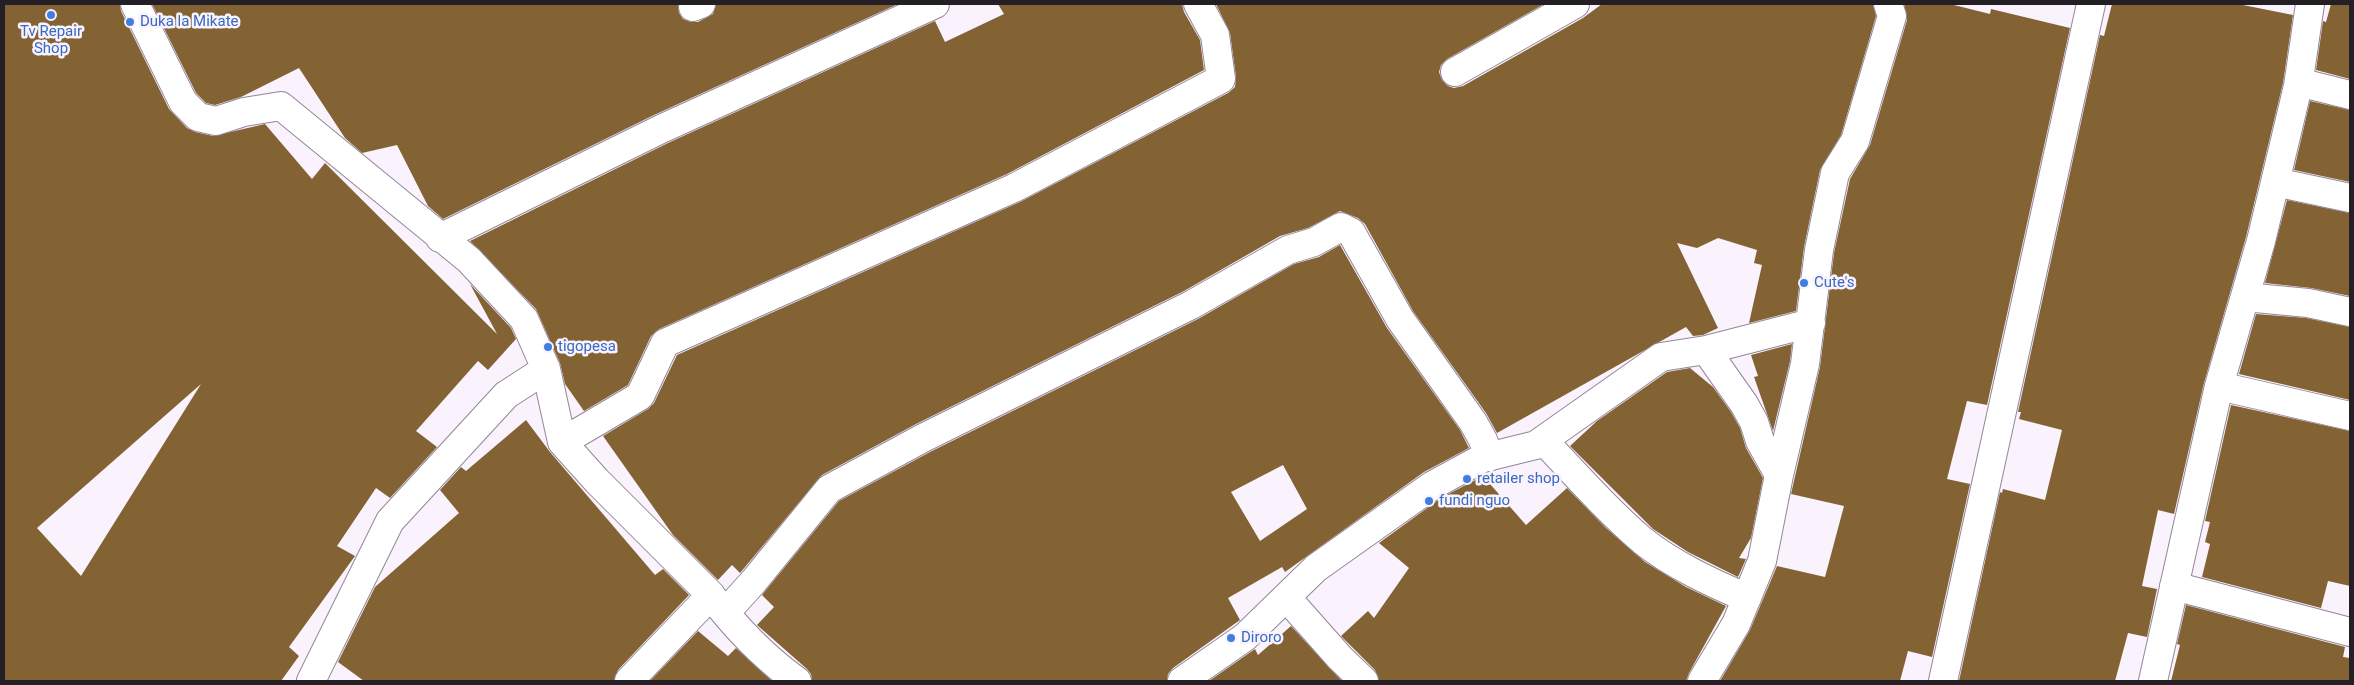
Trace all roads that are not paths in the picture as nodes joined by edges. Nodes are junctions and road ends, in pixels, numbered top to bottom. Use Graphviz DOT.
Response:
graph roads {
  1 [pos="135,4"];
  2 [pos="935,4"];
  3 [pos="1198,4"];
  4 [pos="1575,4"];
  5 [pos="1888,4"];
  6 [pos="2091,4"];
  7 [pos="2310,4"];
  8 [pos="1455,72"];
  9 [pos="2298,86"];
  10 [pos="2350,95"];
  11 [pos="2275,182"];
  12 [pos="2350,198"];
  13 [pos="440,238"];
  14 [pos="2245,297"];
  15 [pos="2350,312"];
  16 [pos="1811,323"];
  17 [pos="1706,350"];
  18 [pos="546,369"];
  19 [pos="2219,386"];
  20 [pos="2350,416"];
  21 [pos="1543,440"];
  22 [pos="562,442"];
  23 [pos="1489,457"];
  24 [pos="1779,475"];
  25 [pos="2174,586"];
  26 [pos="1286,597"];
  27 [pos="1748,598"];
  28 [pos="718,604"];
  29 [pos="2350,632"];
  30 [pos="1215,672"];
  31 [pos="311,681"];
  32 [pos="630,681"];
  33 [pos="797,681"];
  34 [pos="1182,681"];
  35 [pos="1364,681"];
  36 [pos="1702,681"];
  37 [pos="1943,681"];
  38 [pos="2153,681"];
  1 -- 13 [label="street"];
  2 -- 13 [label="street"];
  3 -- 22 [label="street"];
  4 -- 8 [label="street"];
  5 -- 16 [label="street"];
  6 -- 37 [label="street"];
  7 -- 9 [label="street"];
  9 -- 10 [label="street"];
  9 -- 11 [label="street"];
  11 -- 12 [label="street"];
  11 -- 14 [label="street"];
  13 -- 18 [label="street"];
  14 -- 15 [label="street"];
  14 -- 19 [label="street"];
  16 -- 17 [label="street"];
  16 -- 24 [label="street"];
  17 -- 21 [label="street"];
  17 -- 24 [label="street"];
  18 -- 22 [label="street"];
  18 -- 31 [label="street"];
  19 -- 20 [label="street"];
  19 -- 25 [label="street"];
  21 -- 23 [label="street"];
  21 -- 27 [label="street"];
  22 -- 28 [label="street"];
  23 -- 26 [label="street"];
  23 -- 28 [label="street"];
  24 -- 27 [label="street"];
  25 -- 29 [label="street"];
  25 -- 38 [label="street"];
  26 -- 30 [label="street"];
  26 -- 35 [label="street"];
  27 -- 36 [label="street"];
  28 -- 32 [label="street"];
  28 -- 33 [label="street"];
  30 -- 34 [label="street"];
}
